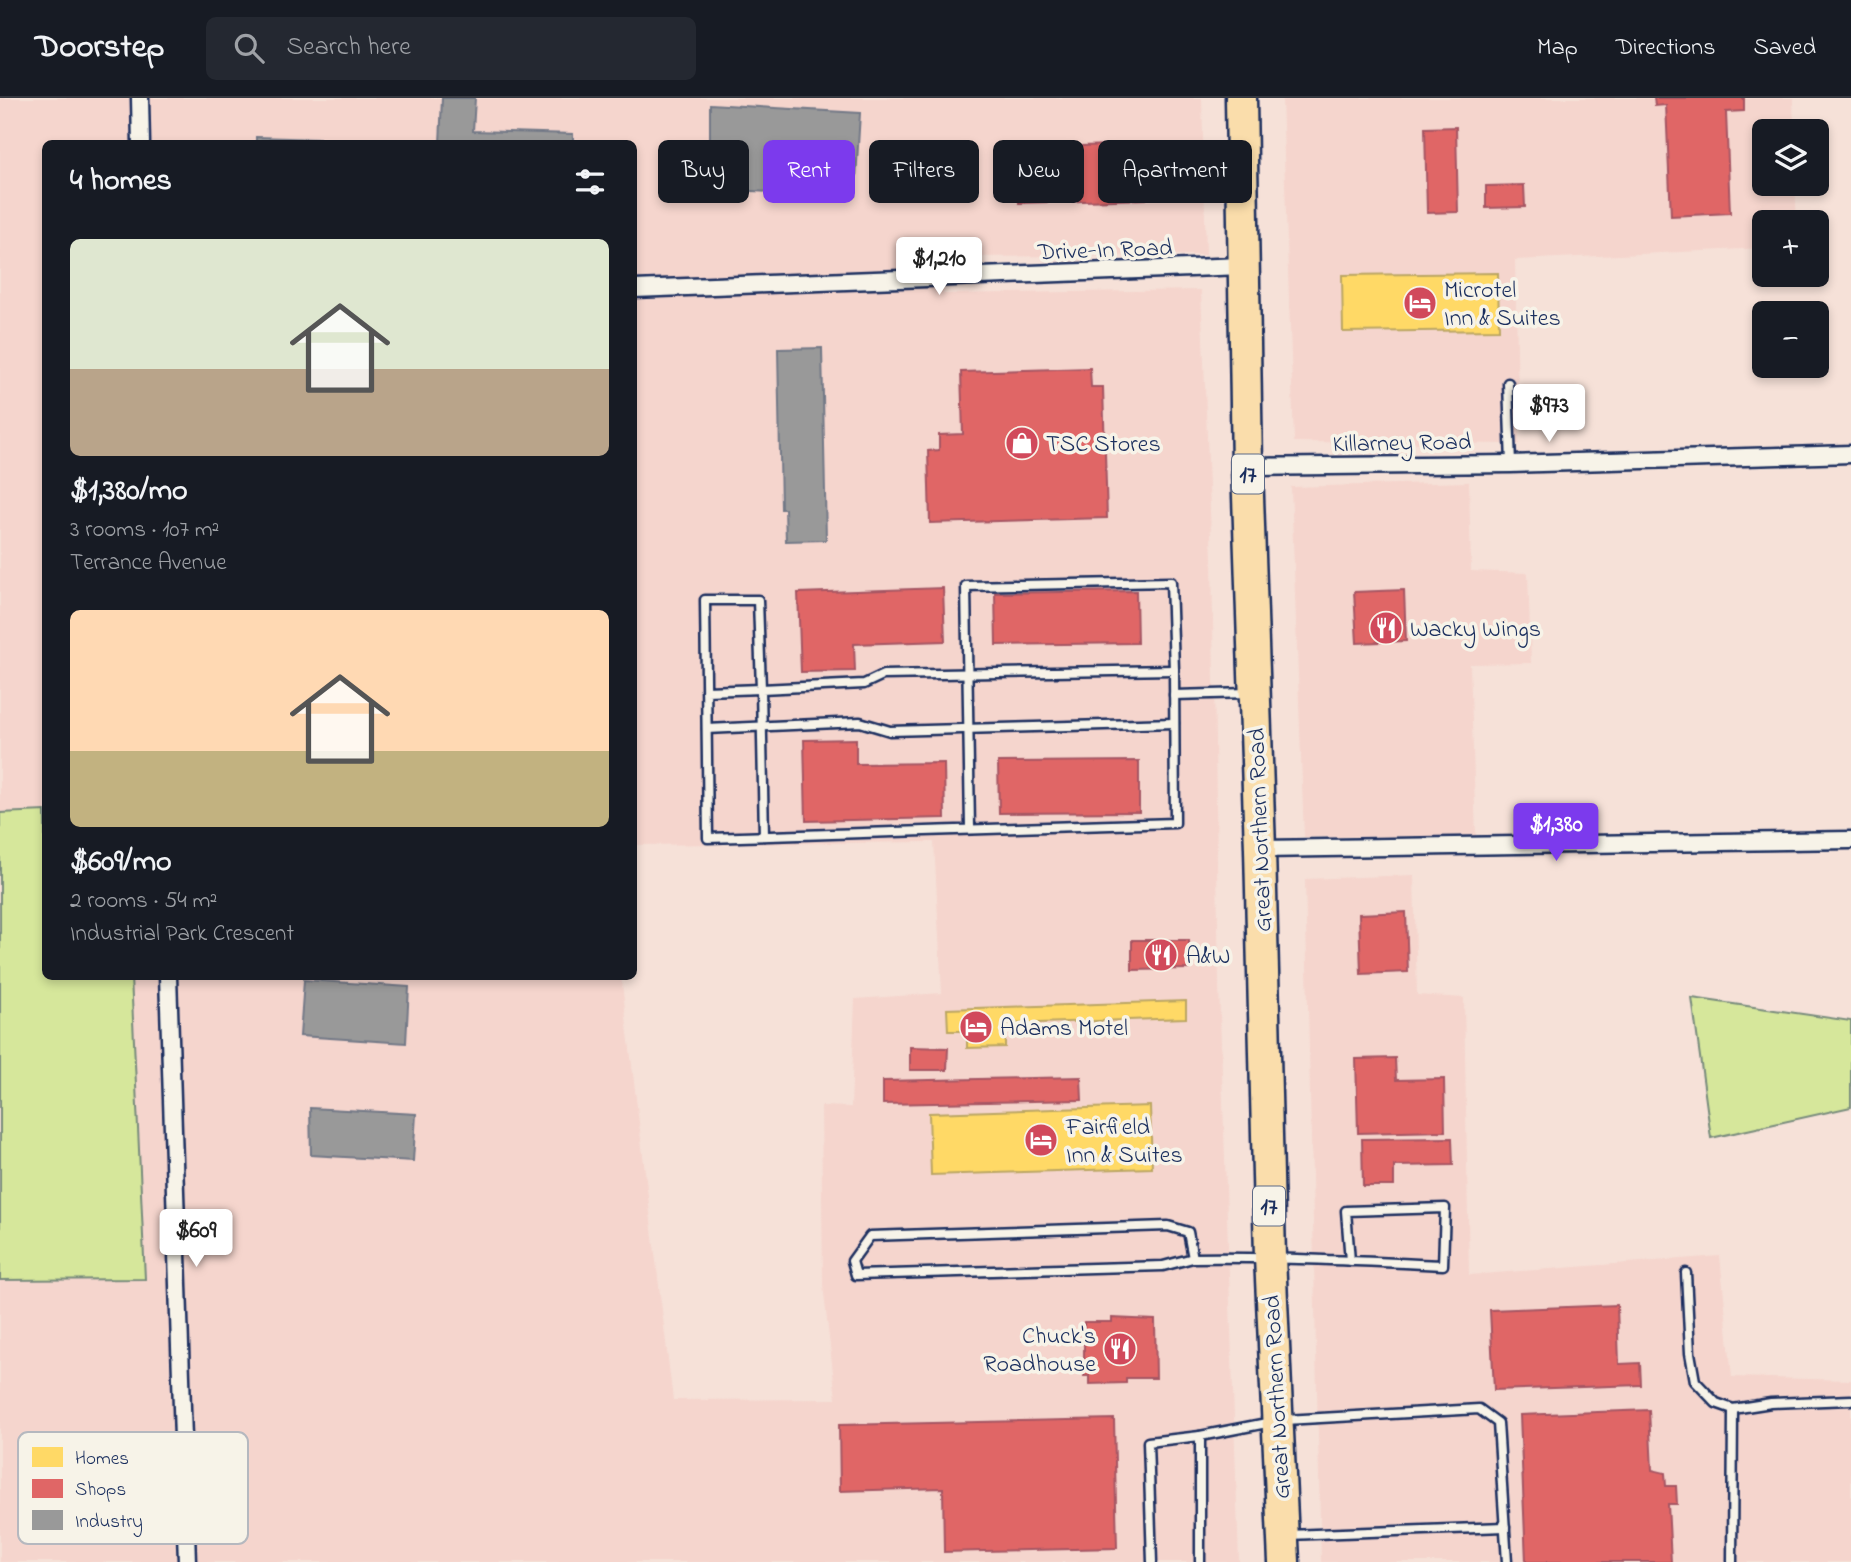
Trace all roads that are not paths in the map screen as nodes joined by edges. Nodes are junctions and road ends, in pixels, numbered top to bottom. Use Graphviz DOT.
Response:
graph roads {
  1 [pos="140,98"];
  2 [pos="1241,98"];
  3 [pos="141,140"];
  4 [pos="1243,266"];
  5 [pos="637,289"];
  6 [pos="1508,383"];
  7 [pos="1851,454"];
  8 [pos="1511,464"];
  9 [pos="1247,467"];
  10 [pos="1174,670"];
  11 [pos="968,673"];
  12 [pos="761,689"];
  13 [pos="706,691"];
  14 [pos="1255,693"];
  15 [pos="1174,695"];
  16 [pos="1174,723"];
  17 [pos="761,726"];
  18 [pos="707,729"];
  19 [pos="969,729"];
  20 [pos="970,828"];
  21 [pos="764,836"];
  22 [pos="1851,840"];
  23 [pos="1260,849"];
  24 [pos="168,980"];
  25 [pos="1270,1257"];
  26 [pos="1193,1258"];
  27 [pos="1350,1261"];
  28 [pos="1686,1273"];
  29 [pos="1851,1399"];
  30 [pos="1733,1409"];
  31 [pos="1277,1421"];
  32 [pos="183,1432"];
  33 [pos="1200,1436"];
  34 [pos="1505,1527"];
  35 [pos="186,1544"];
  36 [pos="1283,1548"];
  37 [pos="187,1562"];
  38 [pos="1152,1562"];
  39 [pos="1200,1562"];
  40 [pos="1507,1562"];
  41 [pos="1732,1562"];
  1 -- 3 [label="street"];
  2 -- 4 [label="highway, Great Northern Road / 17"];
  4 -- 5 [label="street, Drive-In Road"];
  4 -- 9 [label="highway, Great Northern Road / 17"];
  6 -- 8 [label="lane"];
  7 -- 8 [label="street, Killarney Road"];
  8 -- 9 [label="street, Killarney Road"];
  9 -- 14 [label="highway, Great Northern Road / 17"];
  10 -- 11 [label="lane"];
  10 -- 11 [label="lane"];
  10 -- 15 [label="lane"];
  11 -- 12 [label="lane"];
  11 -- 19 [label="lane"];
  12 -- 13 [label="lane"];
  12 -- 13 [label="lane"];
  12 -- 17 [label="lane"];
  13 -- 18 [label="lane"];
  14 -- 15 [label="lane"];
  14 -- 23 [label="highway, Great Northern Road / 17"];
  15 -- 16 [label="lane"];
  16 -- 19 [label="lane"];
  16 -- 20 [label="lane"];
  17 -- 18 [label="lane"];
  17 -- 19 [label="lane"];
  17 -- 21 [label="lane"];
  18 -- 21 [label="lane"];
  19 -- 20 [label="lane"];
  20 -- 21 [label="lane"];
  22 -- 23 [label="street"];
  23 -- 25 [label="highway, Great Northern Road / 17"];
  24 -- 32 [label="street"];
  25 -- 26 [label="lane"];
  25 -- 27 [label="lane"];
  25 -- 31 [label="highway, Great Northern Road / 17"];
  26 -- 26 [label="lane"];
  27 -- 27 [label="lane"];
  28 -- 30 [label="lane"];
  29 -- 30 [label="lane"];
  30 -- 41 [label="lane"];
  31 -- 33 [label="lane"];
  31 -- 34 [label="lane"];
  31 -- 36 [label="highway, Great Northern Road / 17"];
  33 -- 38 [label="lane"];
  33 -- 39 [label="lane"];
  34 -- 36 [label="lane"];
  34 -- 40 [label="lane"];
  35 -- 37 [label="street"];
}
